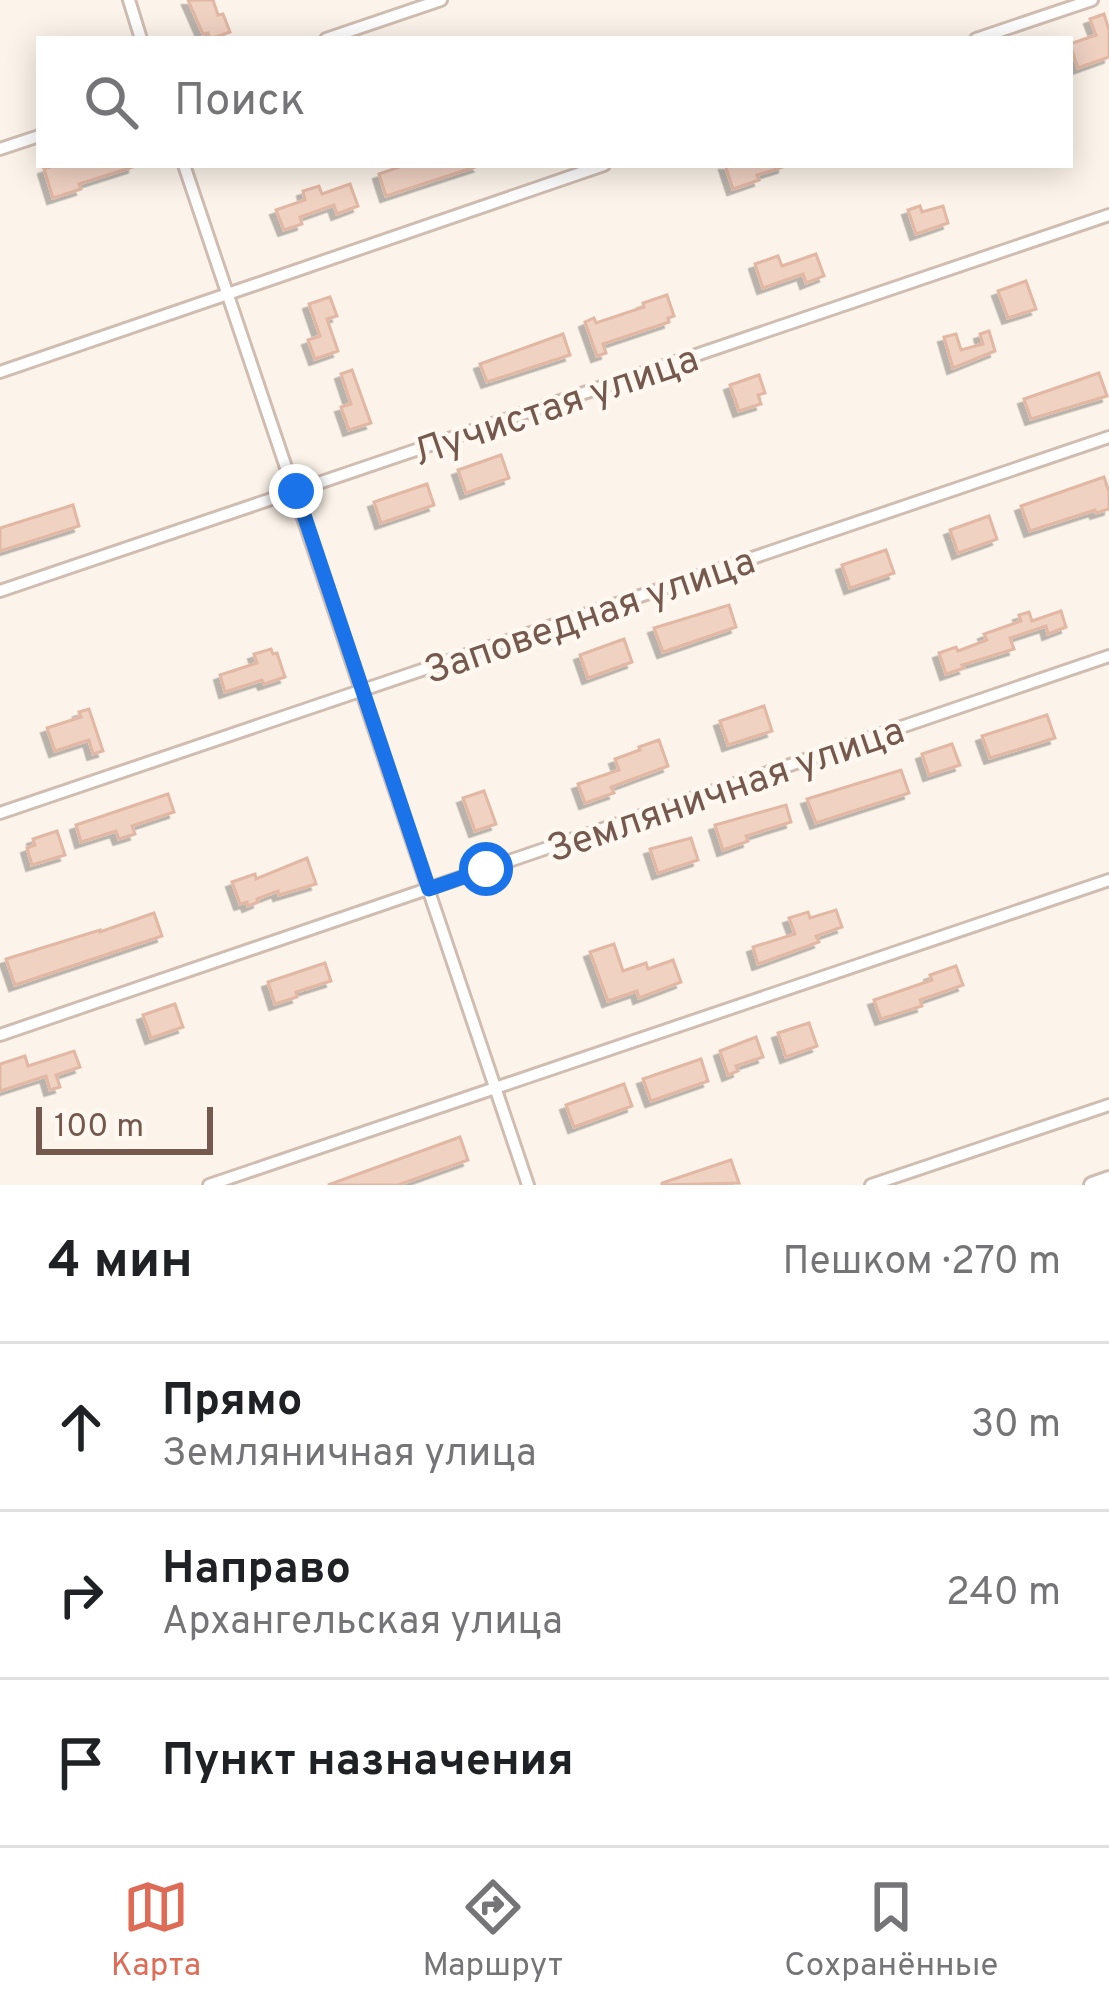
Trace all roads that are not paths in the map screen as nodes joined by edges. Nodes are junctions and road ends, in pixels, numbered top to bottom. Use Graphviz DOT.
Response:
graph roads {
  1 [pos="128,0"];
  2 [pos="441,0"];
  3 [pos="1091,0"];
  4 [pos="141,36"];
  5 [pos="335,36"];
  6 [pos="985,36"];
  7 [pos="36,137"];
  8 [pos="0,149"];
  9 [pos="185,168"];
  10 [pos="595,168"];
  11 [pos="1109,215"];
  12 [pos="227,292"];
  13 [pos="0,372"];
  14 [pos="1109,437"];
  15 [pos="296,491"];
  16 [pos="0,591"];
  17 [pos="1109,656"];
  18 [pos="362,692"];
  19 [pos="0,813"];
  20 [pos="1109,880"];
  21 [pos="429,889"];
  22 [pos="0,1035"];
  23 [pos="495,1089"];
  24 [pos="1109,1105"];
  25 [pos="1109,1179"];
  26 [pos="209,1185"];
  27 [pos="528,1185"];
  28 [pos="872,1185"];
  29 [pos="1092,1185"];
  1 -- 4 [label="street"];
  2 -- 5 [label="street"];
  3 -- 6 [label="street"];
  7 -- 8 [label="street"];
  9 -- 12 [label="street"];
  10 -- 12 [label="street"];
  11 -- 15 [label="street, Лучистая улица"];
  12 -- 13 [label="street"];
  12 -- 15 [label="street"];
  14 -- 18 [label="street, Заповедная улица"];
  15 -- 16 [label="street, Лучистая улица"];
  15 -- 18 [label="street"];
  17 -- 21 [label="street, Земляничная улица"];
  18 -- 19 [label="street, Заповедная улица"];
  18 -- 21 [label="street"];
  20 -- 23 [label="street"];
  21 -- 22 [label="street, Земляничная улица"];
  21 -- 23 [label="street"];
  23 -- 26 [label="street"];
  23 -- 27 [label="street"];
  24 -- 28 [label="street"];
  25 -- 29 [label="street"];
}
